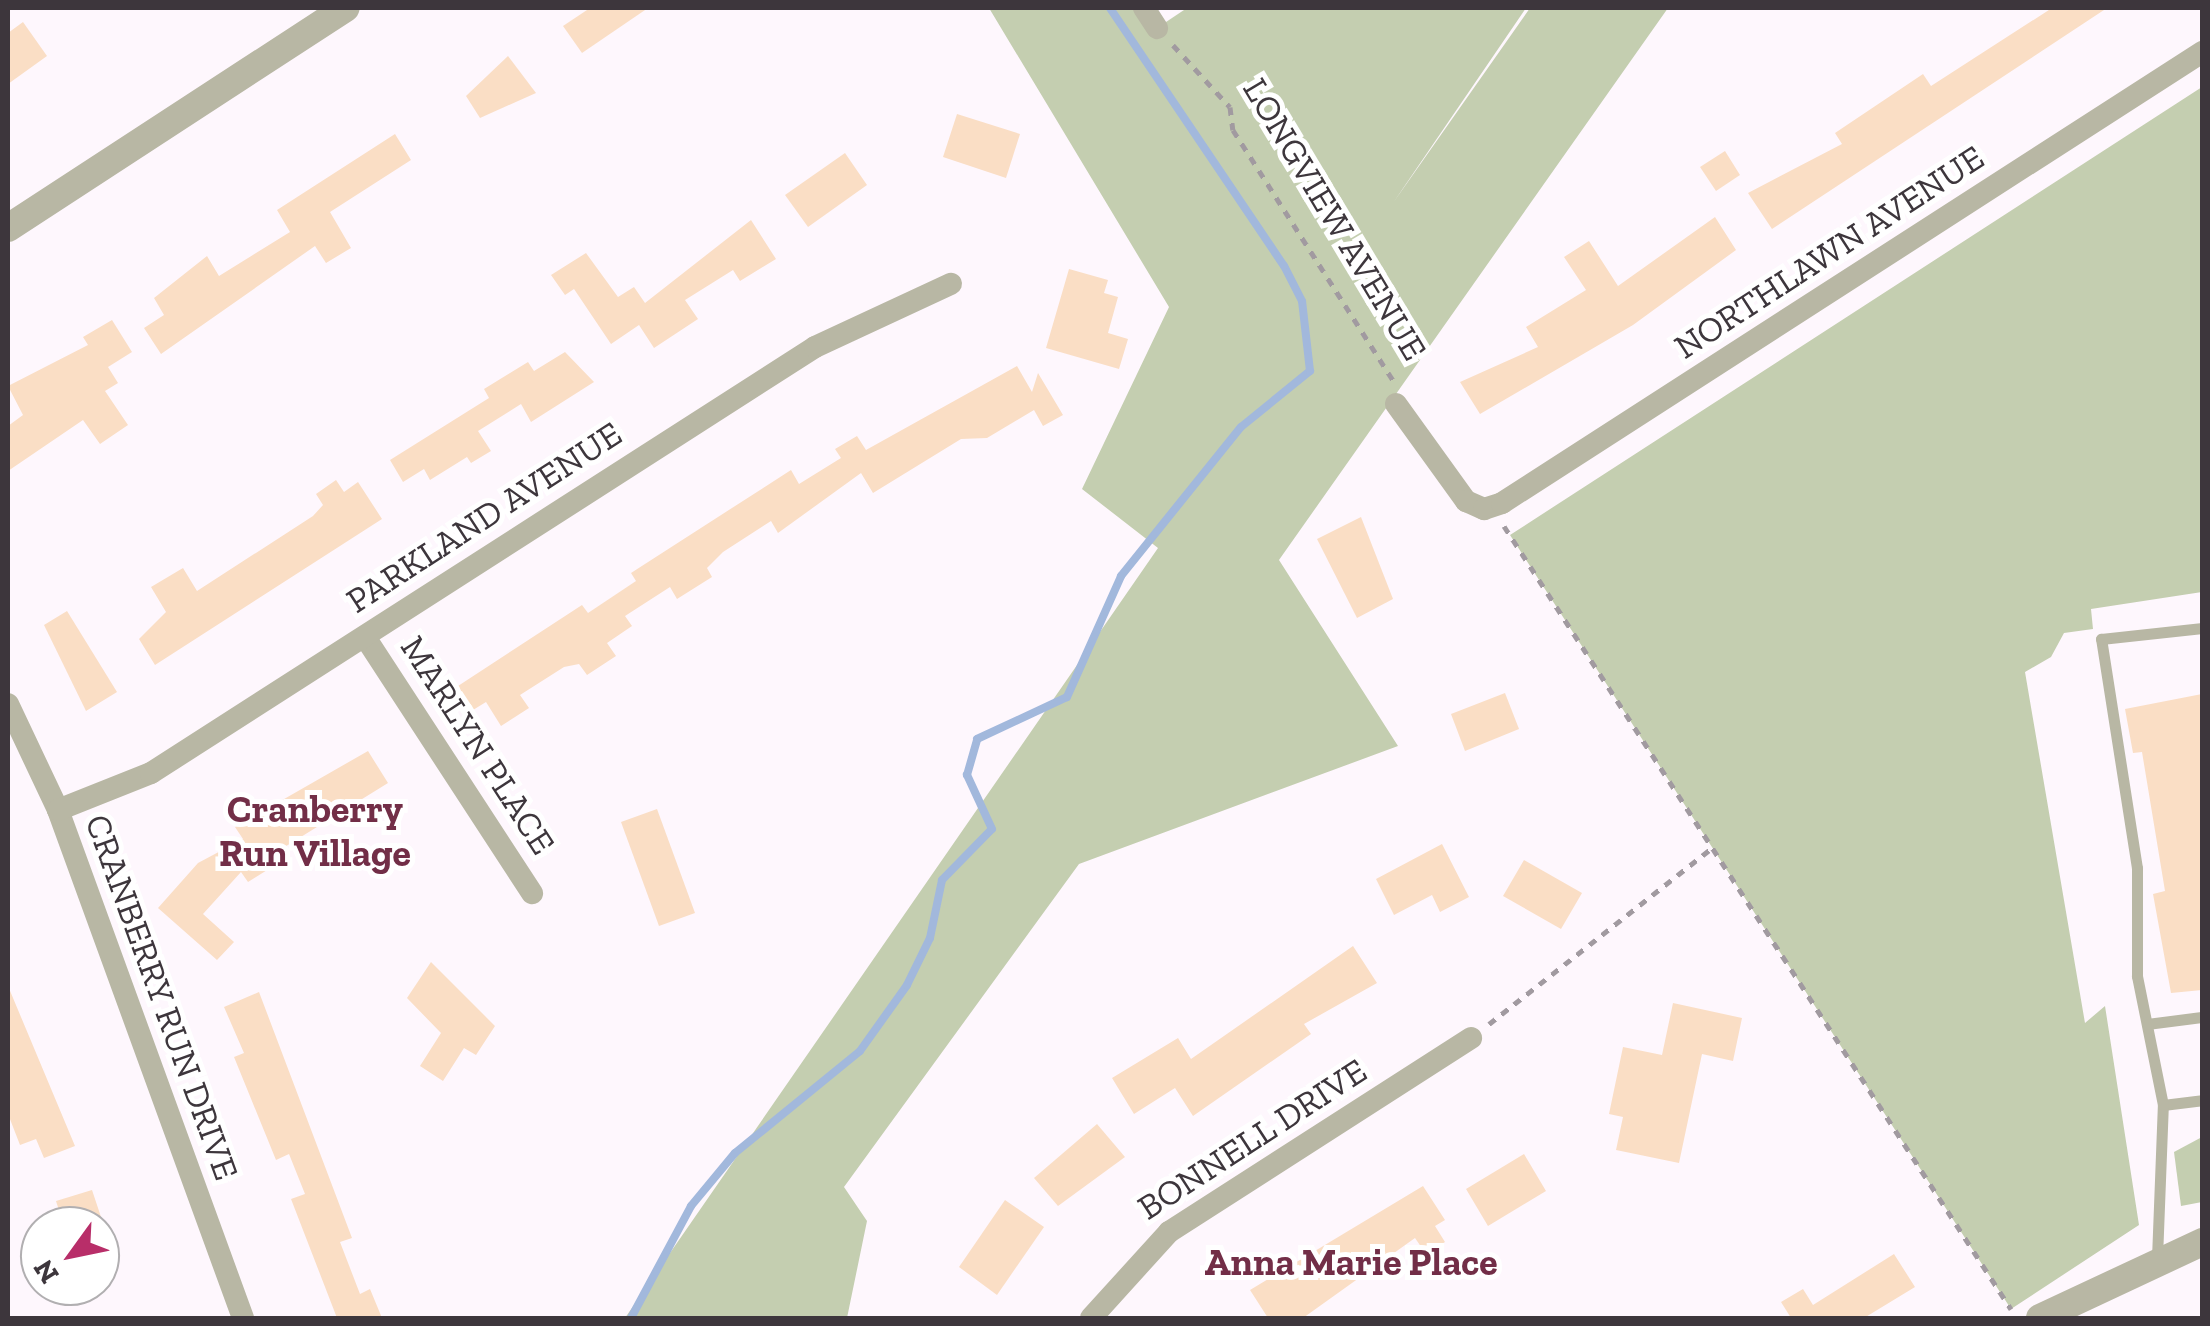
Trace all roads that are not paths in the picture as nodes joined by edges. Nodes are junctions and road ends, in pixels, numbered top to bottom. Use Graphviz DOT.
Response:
graph roads {
  1 [pos="346,8"];
  2 [pos="1144,8"];
  3 [pos="1157,28"];
  4 [pos="2202,52"];
  5 [pos="8,228"];
  6 [pos="950,284"];
  7 [pos="1396,404"];
  8 [pos="1492,506"];
  9 [pos="2202,628"];
  10 [pos="365,636"];
  11 [pos="8,704"];
  12 [pos="58,810"];
  13 [pos="532,893"];
  14 [pos="2202,1017"];
  15 [pos="2147,1024"];
  16 [pos="1470,1038"];
  17 [pos="2202,1100"];
  18 [pos="2163,1105"];
  19 [pos="2202,1242"];
  20 [pos="2157,1258"];
  21 [pos="242,1318"];
  22 [pos="1090,1318"];
  23 [pos="2040,1318"];
  1 -- 5 [label="street"];
  2 -- 3 [label="street"];
  4 -- 8 [label="street, NORTHLAWN AVENUE"];
  6 -- 10 [label="street, PARKLAND AVENUE"];
  7 -- 8 [label="street, LONGVIEW AVENUE"];
  9 -- 15 [label="lane"];
  10 -- 12 [label="street, PARKLAND AVENUE"];
  10 -- 13 [label="street, MARLYN PLACE"];
  11 -- 12 [label="street, CRANBERRY RUN DRIVE"];
  12 -- 21 [label="street, CRANBERRY RUN DRIVE"];
  14 -- 15 [label="lane"];
  15 -- 18 [label="lane"];
  16 -- 22 [label="street, BONNELL DRIVE"];
  17 -- 18 [label="lane"];
  18 -- 20 [label="lane"];
  19 -- 20 [label="street"];
  20 -- 23 [label="street"];
}
